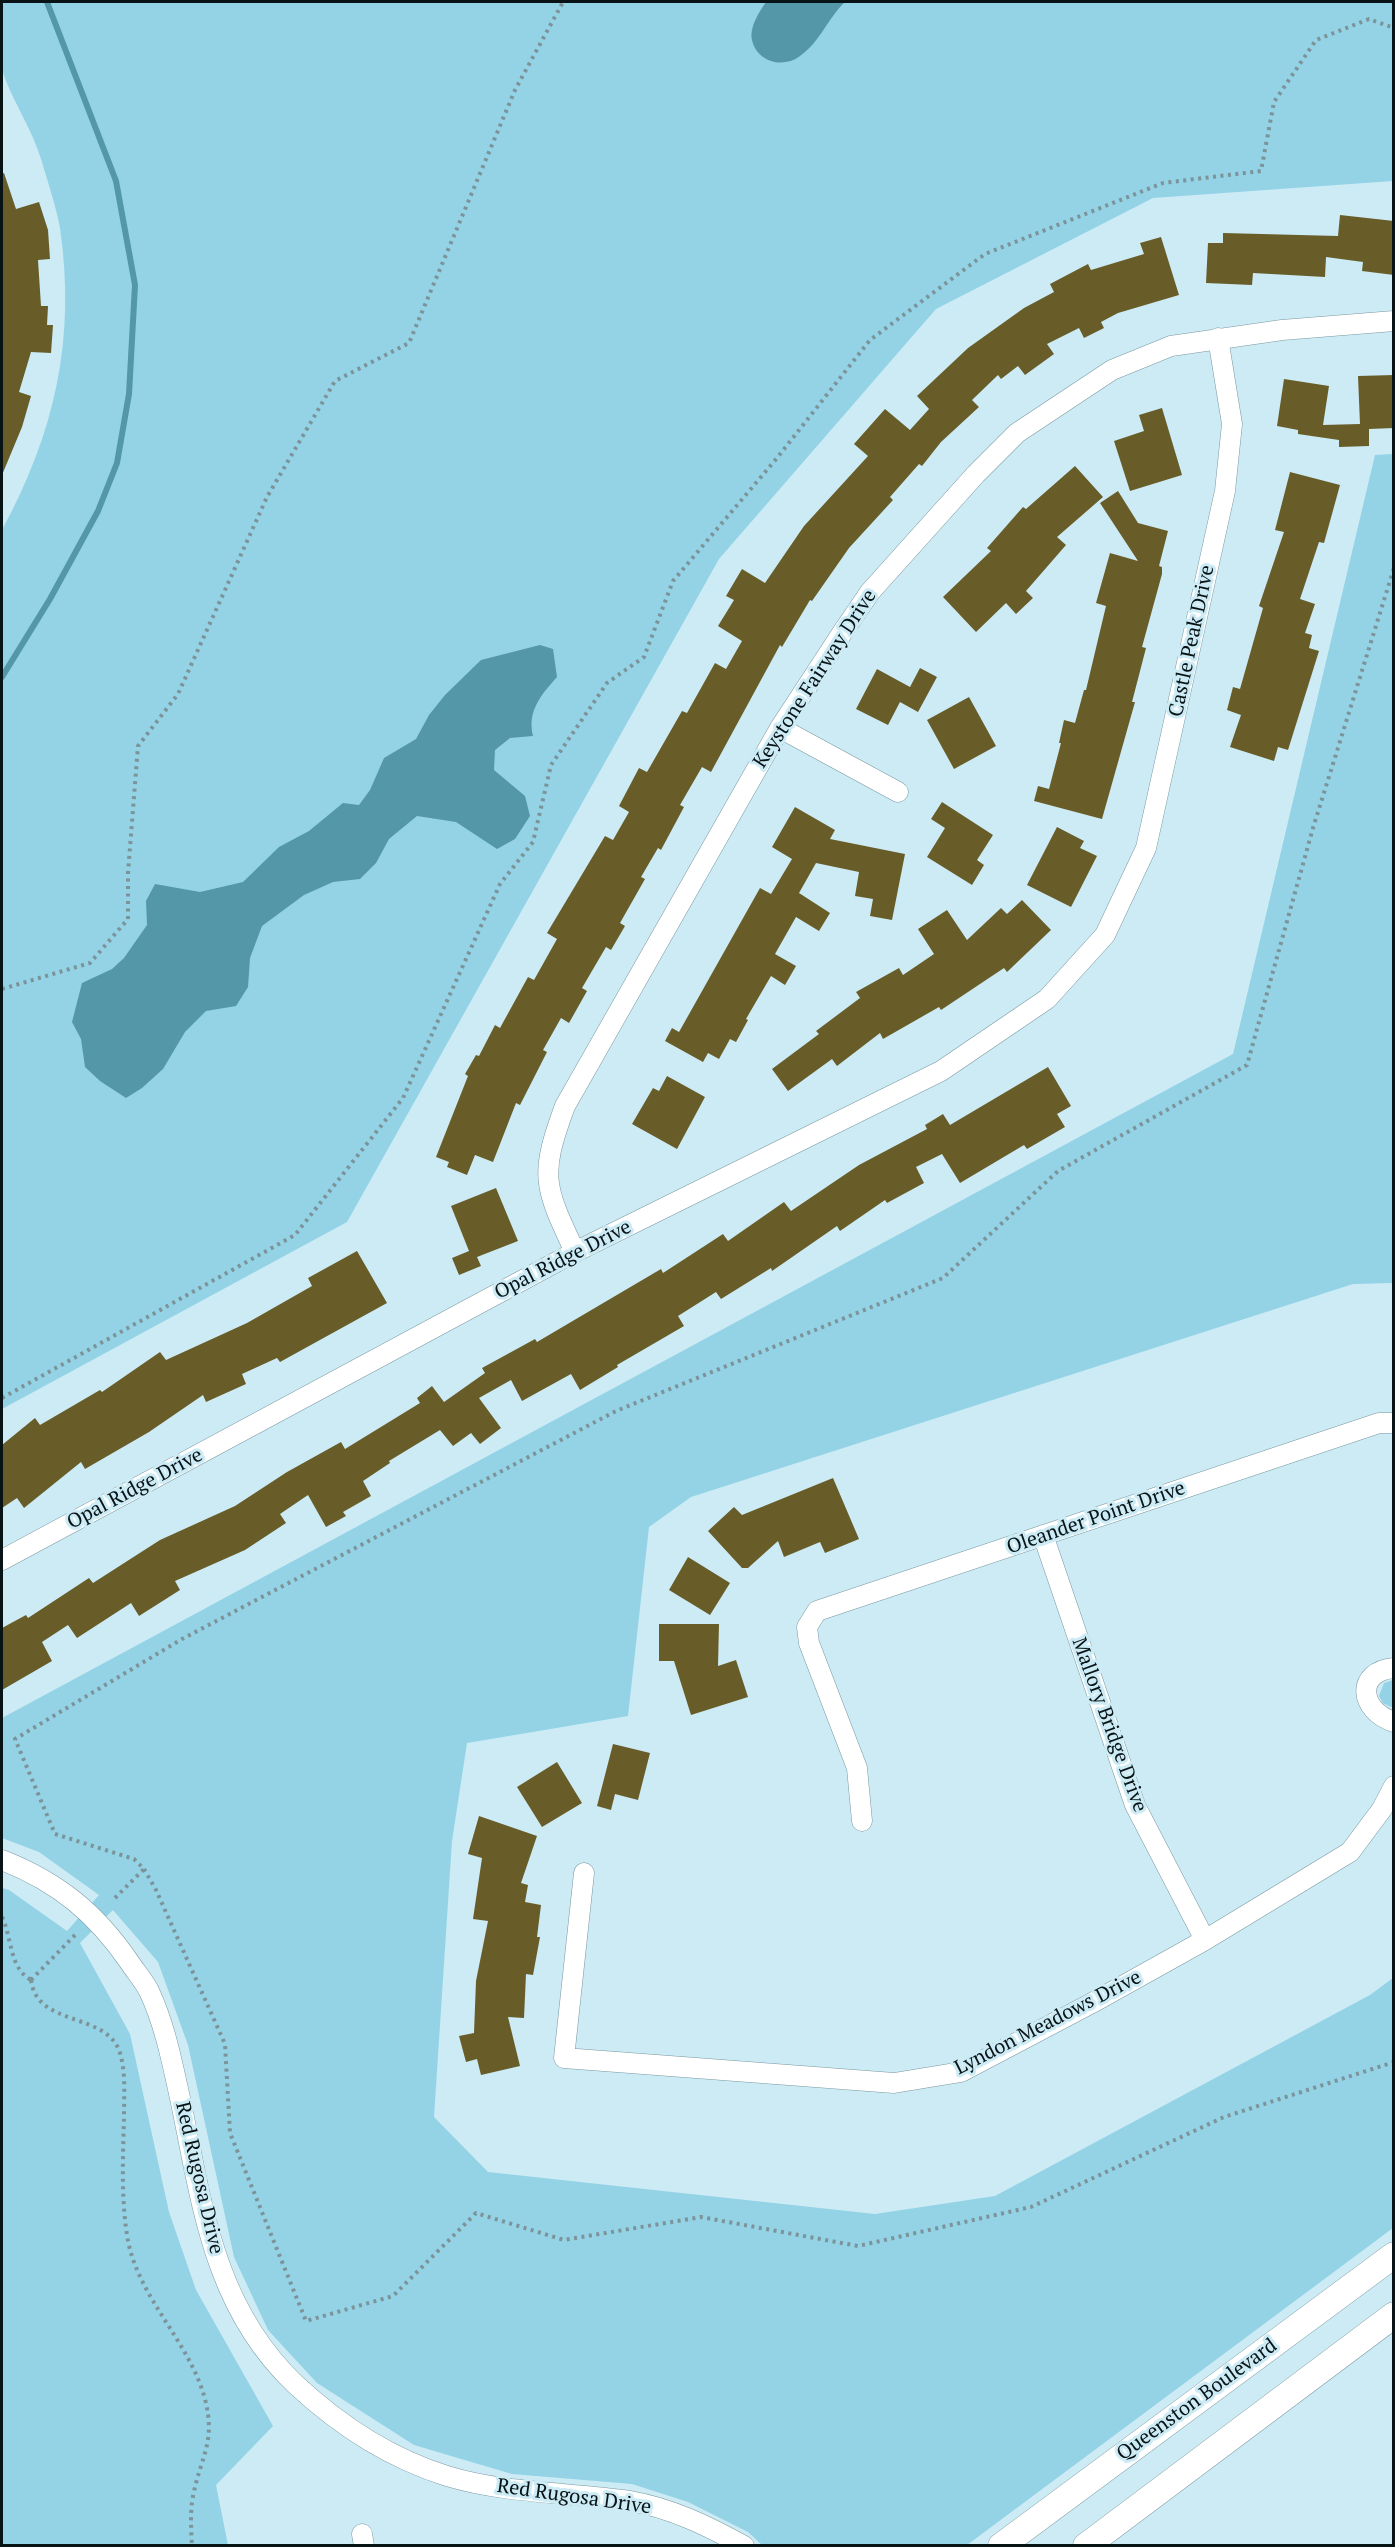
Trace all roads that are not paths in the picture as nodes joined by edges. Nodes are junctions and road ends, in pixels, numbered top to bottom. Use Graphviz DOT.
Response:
graph roads {
  1 [pos="1394,321"];
  2 [pos="1218,338"];
  3 [pos="780,728"];
  4 [pos="898,792"];
  5 [pos="1105,935"];
  6 [pos="576,1252"];
  7 [pos="1394,1423"];
  8 [pos="1043,1535"];
  9 [pos="2,1560"];
  10 [pos="1394,1668"];
  11 [pos="1394,1722"];
  12 [pos="1394,1786"];
  13 [pos="862,1821"];
  14 [pos="2,1860"];
  15 [pos="584,1873"];
  16 [pos="1205,1940"];
  17 [pos="1390,2265"];
  18 [pos="1394,2315"];
  19 [pos="744,2546"];
  20 [pos="1000,2546"];
  21 [pos="1086,2546"];
  1 -- 2 [label="street, Keystone Fairway Drive"];
  2 -- 3 [label="street, Keystone Fairway Drive"];
  2 -- 5 [label="street, Castle Peak Drive"];
  3 -- 4 [label="street"];
  3 -- 6 [label="street, Keystone Fairway Drive"];
  5 -- 6 [label="street, Opal Ridge Drive"];
  6 -- 9 [label="street, Opal Ridge Drive"];
  7 -- 8 [label="street, Oleander Point Drive"];
  8 -- 13 [label="street, Oleander Point Drive"];
  8 -- 16 [label="street, Mallory Bridge Drive"];
  10 -- 11 [label="street"];
  12 -- 16 [label="street, Lyndon Meadows Drive"];
  14 -- 19 [label="street, Red Rugosa Drive"];
  15 -- 16 [label="street, Lyndon Meadows Drive"];
  17 -- 20 [label="main road, Queenston Boulevard"];
  18 -- 21 [label="main road"];
}
